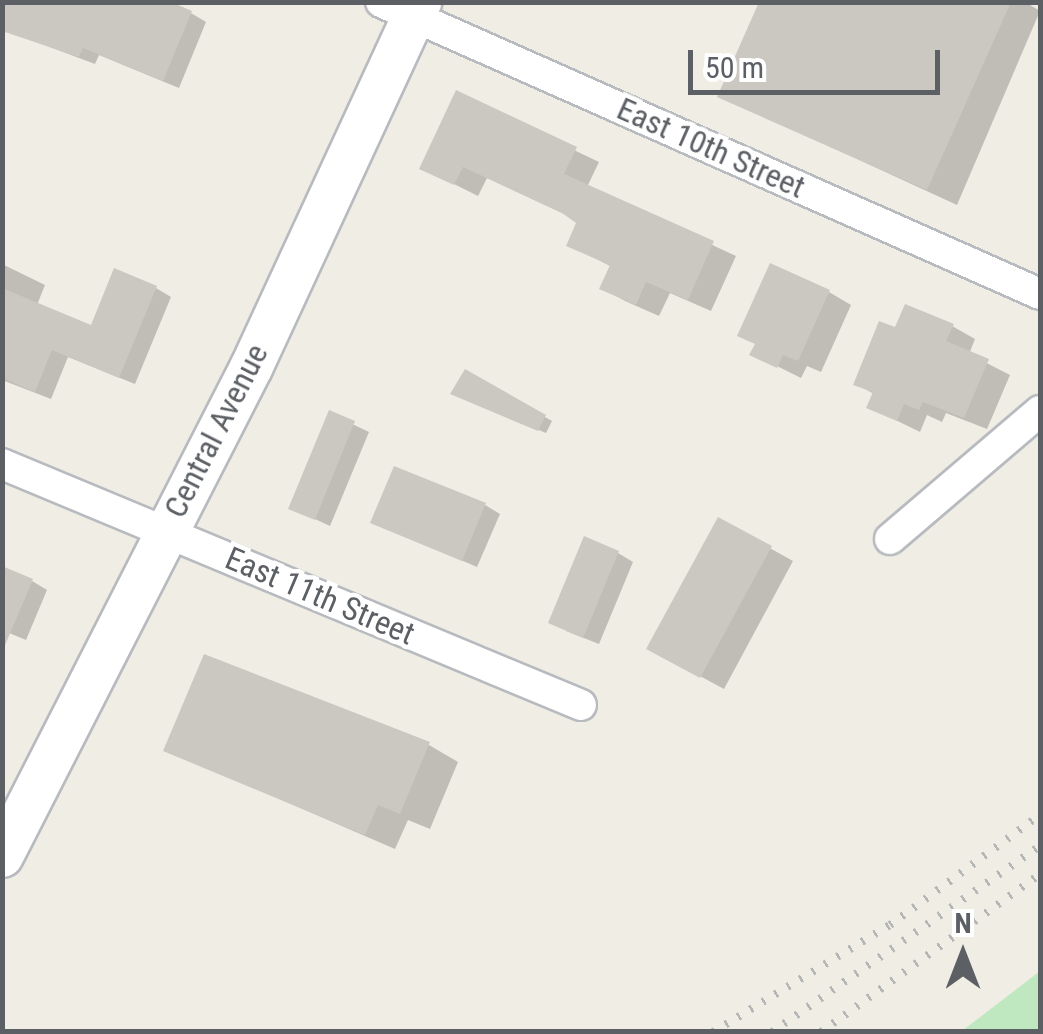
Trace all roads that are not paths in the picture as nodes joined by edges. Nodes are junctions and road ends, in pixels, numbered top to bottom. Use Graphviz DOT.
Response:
graph roads {
  1 [pos="405,7"];
  2 [pos="1040,294"];
  3 [pos="1040,412"];
  4 [pos="2,464"];
  5 [pos="164,532"];
  6 [pos="890,539"];
  7 [pos="581,705"];
  8 [pos="13,802"];
  9 [pos="2,856"];
  1 -- 2 [label="street, East 10th Street"];
  1 -- 5 [label="main road, Central Avenue"];
  3 -- 6 [label="street"];
  4 -- 5 [label="street, East 11th Street"];
  5 -- 7 [label="street, East 11th Street"];
  5 -- 8 [label="main road, Central Avenue"];
  8 -- 9 [label="main road, Central Avenue"];
}
